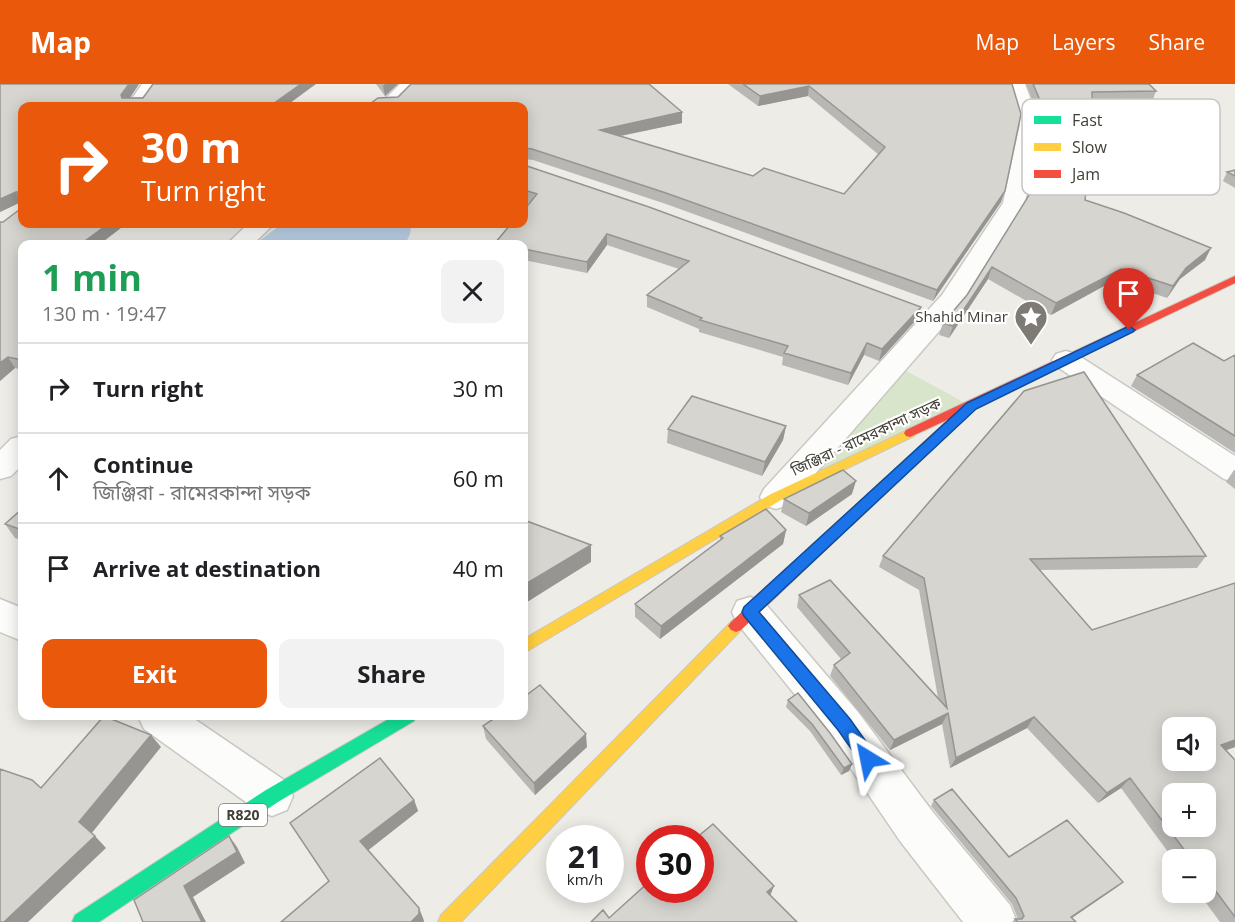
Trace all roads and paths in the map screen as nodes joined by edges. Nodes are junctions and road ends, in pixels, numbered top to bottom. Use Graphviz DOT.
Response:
graph roads {
  1 [pos="151,84"];
  2 [pos="411,84"];
  3 [pos="1017,84"];
  4 [pos="1022,99"];
  5 [pos="139,102"];
  6 [pos="391,102"];
  7 [pos="1022,164"];
  8 [pos="257,228"];
  9 [pos="244,240"];
  10 [pos="1235,279"];
  11 [pos="1066,360"];
  12 [pos="971,406"];
  13 [pos="18,451"];
  14 [pos="0,468"];
  15 [pos="1235,471"];
  16 [pos="776,497"];
  17 [pos="750,612"];
  18 [pos="0,614"];
  19 [pos="18,624"];
  20 [pos="528,645"];
  21 [pos="164,720"];
  22 [pos="401,720"];
  23 [pos="272,796"];
  24 [pos="82,922"];
  25 [pos="448,922"];
  26 [pos="993,922"];
  1 -- 5 [label="street"];
  2 -- 6 [label="street"];
  3 -- 4 [label="street"];
  7 -- 16 [label="street"];
  8 -- 9 [label="street"];
  10 -- 11 [label="main road, জিঞ্জিরা - রামেরকান্দা সড়ক"];
  11 -- 12 [label="main road, জিঞ্জিরা - রামেরকান্দা সড়ক"];
  11 -- 15 [label="street"];
  12 -- 16 [label="main road, জিঞ্জিরা - রামেরকান্দা সড়ক"];
  12 -- 17 [label="main road"];
  13 -- 14 [label="street"];
  16 -- 20 [label="main road, জিঞ্জিরা - রামেরকান্দা সড়ক"];
  17 -- 25 [label="main road"];
  17 -- 26 [label="street"];
  18 -- 19 [label="street"];
  21 -- 23 [label="street"];
  22 -- 23 [label="main road, R820"];
  23 -- 24 [label="main road, R820"];
}
